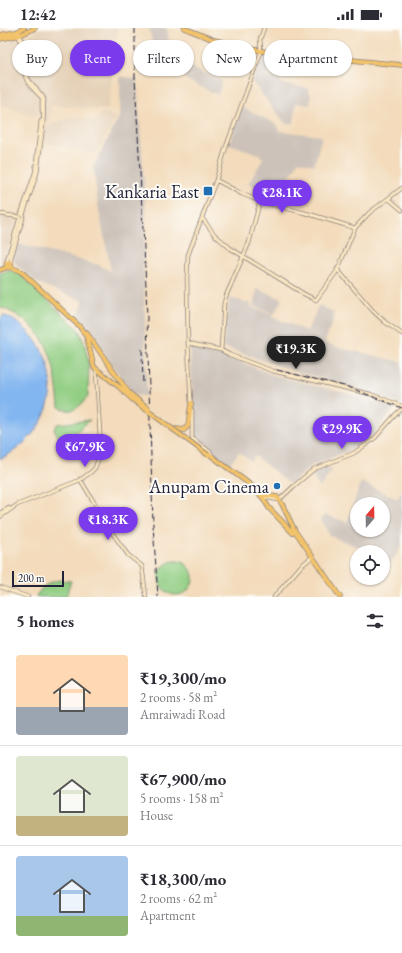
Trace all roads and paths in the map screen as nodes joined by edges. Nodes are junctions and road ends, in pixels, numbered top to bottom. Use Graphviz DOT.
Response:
graph roads {
  1 [pos="24,28"];
  2 [pos="35,28"];
  3 [pos="184,28"];
  4 [pos="264,28"];
  5 [pos="18,33"];
  6 [pos="0,35"];
  7 [pos="0,39"];
  8 [pos="261,52"];
  9 [pos="402,66"];
  10 [pos="216,180"];
  11 [pos="402,187"];
  12 [pos="389,199"];
  13 [pos="260,201"];
  14 [pos="402,210"];
  15 [pos="0,214"];
  16 [pos="21,216"];
  17 [pos="202,218"];
  18 [pos="355,228"];
  19 [pos="244,257"];
  20 [pos="9,266"];
  21 [pos="0,269"];
  22 [pos="337,269"];
  23 [pos="82,328"];
  24 [pos="402,334"];
  25 [pos="89,339"];
  26 [pos="188,342"];
  27 [pos="221,350"];
  28 [pos="95,368"];
  29 [pos="104,376"];
  30 [pos="97,380"];
  31 [pos="191,405"];
  32 [pos="401,408"];
  33 [pos="394,415"];
  34 [pos="176,429"];
  35 [pos="211,456"];
  36 [pos="80,480"];
  37 [pos="264,496"];
  38 [pos="284,496"];
  39 [pos="278,499"];
  40 [pos="282,504"];
  41 [pos="0,513"];
  42 [pos="0,516"];
  43 [pos="291,527"];
  44 [pos="312,558"];
  45 [pos="0,587"];
  46 [pos="28,597"];
  47 [pos="146,597"];
  48 [pos="274,597"];
  49 [pos="339,597"];
  1 -- 5 [label="main road"];
  2 -- 5 [label="main road"];
  3 -- 8 [label="main road"];
  4 -- 8 [label="main road"];
  5 -- 6 [label="main road"];
  5 -- 7 [label="main road"];
  5 -- 16 [label="main road"];
  8 -- 9 [label="main road"];
  8 -- 10 [label="main road"];
  10 -- 13 [label="main road"];
  10 -- 17 [label="main road"];
  11 -- 12 [label="main road"];
  12 -- 14 [label="main road"];
  12 -- 18 [label="main road"];
  13 -- 18 [label="main road"];
  13 -- 19 [label="main road"];
  15 -- 16 [label="main road"];
  16 -- 20 [label="main road"];
  17 -- 19 [label="main road"];
  17 -- 26 [label="main road"];
  18 -- 22 [label="main road"];
  19 -- 22 [label="main road"];
  19 -- 27 [label="main road"];
  20 -- 21 [label="main road"];
  20 -- 23 [label="main road"];
  22 -- 24 [label="main road"];
  23 -- 25 [label="main road"];
  23 -- 25 [label="main road"];
  25 -- 28 [label="main road"];
  25 -- 34 [label="main road, bridge"];
  26 -- 27 [label="main road"];
  26 -- 31 [label="main road"];
  27 -- 32 [label="main road"];
  28 -- 29 [label="main road"];
  28 -- 30 [label="main road"];
  28 -- 36 [label="main road"];
  29 -- 30 [label="main road"];
  29 -- 35 [label="main road, bridge"];
  30 -- 36 [label="main road"];
  31 -- 34 [label="main road"];
  31 -- 35 [label="main road"];
  32 -- 33 [label="main road"];
  33 -- 38 [label="main road"];
  33 -- 39 [label="main road"];
  34 -- 35 [label="main road, bridge"];
  35 -- 37 [label="main road"];
  36 -- 41 [label="main road"];
  36 -- 42 [label="main road"];
  36 -- 47 [label="main road"];
  37 -- 39 [label="main road"];
  37 -- 43 [label="main road"];
  38 -- 39 [label="main road"];
  38 -- 40 [label="main road"];
  39 -- 40 [label="main road"];
  40 -- 43 [label="main road"];
  43 -- 44 [label="main road"];
  44 -- 48 [label="main road"];
  44 -- 49 [label="main road"];
  45 -- 46 [label="main road"];
}
